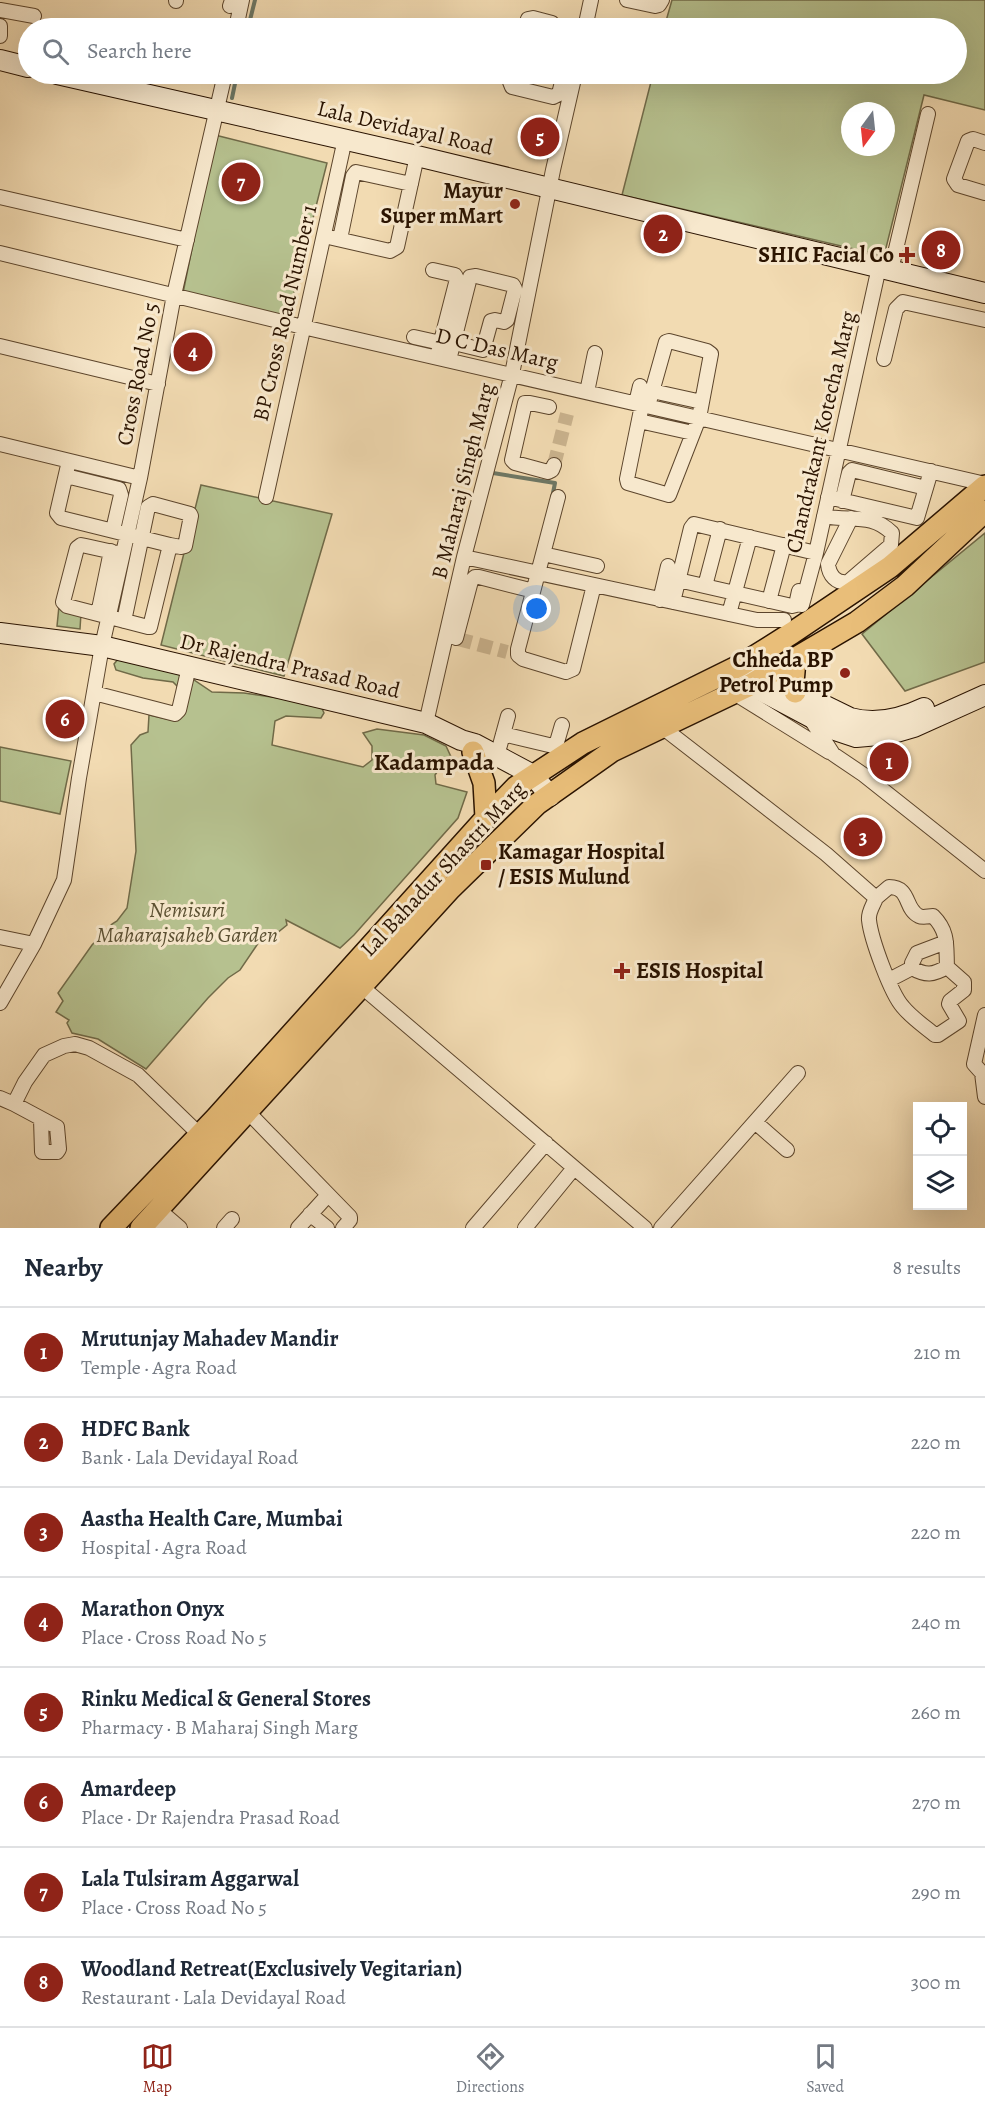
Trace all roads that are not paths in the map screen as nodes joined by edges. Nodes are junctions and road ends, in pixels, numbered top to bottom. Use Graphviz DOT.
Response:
graph roads {
  1 [pos="591,0"];
  2 [pos="627,0"];
  3 [pos="662,0"];
  4 [pos="235,2"];
  5 [pos="0,10"];
  6 [pos="34,16"];
  7 [pos="236,18"];
  8 [pos="587,18"];
  9 [pos="0,26"];
  10 [pos="0,36"];
  11 [pos="0,60"];
  12 [pos="18,64"];
  13 [pos="101,84"];
  14 [pos="223,84"];
  15 [pos="511,84"];
  16 [pos="565,84"];
  17 [pos="568,84"];
  18 [pos="217,110"];
  19 [pos="928,114"];
  20 [pos="345,139"];
  21 [pos="985,143"];
  22 [pos="417,156"];
  23 [pos="411,184"];
  24 [pos="549,188"];
  25 [pos="985,192"];
  26 [pos="0,197"];
  27 [pos="324,236"];
  28 [pos="340,239"];
  29 [pos="187,240"];
  30 [pos="0,253"];
  31 [pos="885,269"];
  32 [pos="433,270"];
  33 [pos="985,292"];
  34 [pos="174,295"];
  35 [pos="985,320"];
  36 [pos="303,327"];
  37 [pos="414,337"];
  38 [pos="0,346"];
  39 [pos="445,351"];
  40 [pos="595,353"];
  41 [pos="884,359"];
  42 [pos="512,374"];
  43 [pos="158,384"];
  44 [pos="646,388"];
  45 [pos="587,392"];
  46 [pos="702,402"];
  47 [pos="642,405"];
  48 [pos="549,407"];
  49 [pos="699,418"];
  50 [pos="639,421"];
  51 [pos="499,425"];
  52 [pos="518,429"];
  53 [pos="693,433"];
  54 [pos="0,444"];
  55 [pos="838,450"];
  56 [pos="69,461"];
  57 [pos="554,465"];
  58 [pos="931,471"];
  59 [pos="66,476"];
  60 [pos="140,478"];
  61 [pos="985,485"];
  62 [pos="926,488"];
  63 [pos="266,497"];
  64 [pos="558,497"];
  65 [pos="828,497"];
  66 [pos="842,501"];
  67 [pos="985,511"];
  68 [pos="824,516"];
  69 [pos="851,518"];
  70 [pos="720,529"];
  71 [pos="113,530"];
  72 [pos="127,534"];
  73 [pos="142,537"];
  74 [pos="753,537"];
  75 [pos="170,544"];
  76 [pos="784,545"];
  77 [pos="812,552"];
  78 [pos="117,553"];
  79 [pos="543,554"];
  80 [pos="464,556"];
  81 [pos="597,566"];
  82 [pos="669,566"];
  83 [pos="534,572"];
  84 [pos="678,580"];
  85 [pos="594,585"];
  86 [pos="705,586"];
  87 [pos="526,589"];
  88 [pos="738,594"];
  89 [pos="665,598"];
  90 [pos="770,601"];
  91 [pos="802,605"];
  92 [pos="103,615"];
  93 [pos="732,615"];
  94 [pos="784,620"];
  95 [pos="124,621"];
  96 [pos="0,633"];
  97 [pos="454,638"];
  98 [pos="102,646"];
  99 [pos="507,652"];
  100 [pos="795,660"];
  101 [pos="189,667"];
  102 [pos="734,668"];
  103 [pos="985,682"];
  104 [pos="750,685"];
  105 [pos="94,693"];
  106 [pos="985,696"];
  107 [pos="959,699"];
  108 [pos="804,702"];
  109 [pos="508,716"];
  110 [pos="426,723"];
  111 [pos="562,725"];
  112 [pos="662,727"];
  113 [pos="503,734"];
  114 [pos="467,746"];
  115 [pos="833,754"];
  116 [pos="497,756"];
  117 [pos="526,780"];
  118 [pos="543,800"];
  119 [pos="486,818"];
  120 [pos="985,871"];
  121 [pos="876,898"];
  122 [pos="0,937"];
  123 [pos="946,942"];
  124 [pos="34,944"];
  125 [pos="946,967"];
  126 [pos="912,968"];
  127 [pos="889,980"];
  128 [pos="362,987"];
  129 [pos="0,1003"];
  130 [pos="985,1015"];
  131 [pos="798,1072"];
  132 [pos="985,1097"];
  133 [pos="0,1098"];
  134 [pos="14,1104"];
  135 [pos="246,1110"];
  136 [pos="41,1119"];
  137 [pos="754,1122"];
  138 [pos="199,1134"];
  139 [pos="546,1143"];
  140 [pos="787,1150"];
  141 [pos="574,1168"];
  142 [pos="328,1195"];
  143 [pos="310,1214"];
  144 [pos="153,1220"];
  145 [pos="111,1228"];
  146 [pos="180,1228"];
  147 [pos="298,1228"];
  148 [pos="327,1228"];
  149 [pos="343,1228"];
  150 [pos="473,1228"];
  151 [pos="525,1228"];
  152 [pos="645,1228"];
  153 [pos="661,1228"];
  1 -- 8 [label="street"];
  2 -- 3 [label="street"];
  4 -- 7 [label="street"];
  5 -- 6 [label="street"];
  9 -- 10 [label="street"];
  11 -- 12 [label="street"];
  13 -- 18 [label="street, Lala Devidayal Road"];
  14 -- 18 [label="street, Cross Road No 5"];
  15 -- 16 [label="street"];
  17 -- 24 [label="street, B Maharaj Singh Marg"];
  18 -- 20 [label="street, Lala Devidayal Road"];
  18 -- 29 [label="street, Cross Road No 5"];
  19 -- 31 [label="street, Chandrakant Kotecha Marg"];
  20 -- 22 [label="street, Lala Devidayal Road"];
  20 -- 27 [label="street, BP Cross Road Number 1"];
  21 -- 25 [label="street"];
  22 -- 23 [label="street"];
  22 -- 24 [label="street, Lala Devidayal Road"];
  23 -- 28 [label="street"];
  23 -- 28 [label="street"];
  24 -- 31 [label="street, Lala Devidayal Road"];
  24 -- 42 [label="street, B Maharaj Singh Marg"];
  26 -- 29 [label="street"];
  27 -- 28 [label="street"];
  27 -- 36 [label="street, BP Cross Road Number 1"];
  29 -- 34 [label="street, Cross Road No 5"];
  30 -- 34 [label="street, D C Das Marg"];
  31 -- 33 [label="street, Lala Devidayal Road"];
  31 -- 55 [label="street, Chandrakant Kotecha Marg"];
  32 -- 39 [label="street"];
  34 -- 36 [label="street, D C Das Marg"];
  34 -- 43 [label="street, Cross Road No 5"];
  35 -- 41 [label="street"];
  36 -- 39 [label="street, D C Das Marg"];
  36 -- 63 [label="street, BP Cross Road Number 1"];
  37 -- 39 [label="street"];
  38 -- 43 [label="street"];
  39 -- 39 [label="street"];
  39 -- 42 [label="street, D C Das Marg"];
  40 -- 45 [label="street"];
  42 -- 45 [label="street, D C Das Marg"];
  42 -- 51 [label="street, B Maharaj Singh Marg"];
  43 -- 60 [label="street, Cross Road No 5"];
  44 -- 46 [label="street"];
  44 -- 46 [label="street"];
  44 -- 47 [label="street"];
  45 -- 47 [label="street, D C Das Marg"];
  46 -- 49 [label="street"];
  47 -- 49 [label="street, D C Das Marg"];
  47 -- 50 [label="street"];
  48 -- 52 [label="street"];
  49 -- 53 [label="street"];
  49 -- 55 [label="street, D C Das Marg"];
  50 -- 53 [label="street"];
  50 -- 53 [label="street"];
  51 -- 52 [label="street"];
  51 -- 80 [label="street, B Maharaj Singh Marg"];
  52 -- 57 [label="street"];
  54 -- 56 [label="street"];
  55 -- 58 [label="street, D C Das Marg"];
  55 -- 65 [label="street, Chandrakant Kotecha Marg"];
  56 -- 59 [label="street"];
  56 -- 60 [label="street"];
  58 -- 61 [label="street, D C Das Marg"];
  58 -- 62 [label="street"];
  59 -- 71 [label="street"];
  59 -- 71 [label="street"];
  60 -- 72 [label="street, Cross Road No 5"];
  61 -- 102 [label="main road, Lal Bahadur Shastri Marg"];
  62 -- 66 [label="street"];
  62 -- 66 [label="street"];
  64 -- 79 [label="street"];
  65 -- 66 [label="street"];
  65 -- 68 [label="street, Chandrakant Kotecha Marg"];
  67 -- 100 [label="main road, Lal Bahadur Shastri Marg"];
  68 -- 69 [label="street"];
  68 -- 77 [label="street, Chandrakant Kotecha Marg"];
  69 -- 69 [label="street"];
  70 -- 74 [label="street"];
  70 -- 84 [label="street"];
  70 -- 86 [label="street"];
  71 -- 72 [label="street"];
  72 -- 73 [label="street"];
  72 -- 78 [label="street, Cross Road No 5"];
  73 -- 75 [label="street"];
  73 -- 75 [label="street"];
  73 -- 95 [label="street"];
  74 -- 76 [label="street"];
  74 -- 88 [label="street"];
  75 -- 95 [label="street"];
  76 -- 77 [label="street"];
  76 -- 90 [label="street"];
  77 -- 90 [label="street"];
  77 -- 91 [label="street, Chandrakant Kotecha Marg"];
  78 -- 92 [label="street, Cross Road No 5"];
  78 -- 92 [label="street"];
  79 -- 81 [label="street"];
  79 -- 83 [label="street"];
  80 -- 83 [label="street"];
  80 -- 97 [label="street, B Maharaj Singh Marg"];
  82 -- 89 [label="street"];
  83 -- 85 [label="street"];
  83 -- 85 [label="street"];
  83 -- 87 [label="street"];
  84 -- 86 [label="street"];
  84 -- 89 [label="street"];
  85 -- 89 [label="street"];
  86 -- 88 [label="street"];
  87 -- 97 [label="street"];
  87 -- 99 [label="street"];
  88 -- 90 [label="street"];
  88 -- 93 [label="street"];
  89 -- 93 [label="street"];
  92 -- 95 [label="street"];
  92 -- 98 [label="street, Cross Road No 5"];
  93 -- 94 [label="street"];
  96 -- 98 [label="street, Dr Rajendra Prasad Road"];
  97 -- 110 [label="street, B Maharaj Singh Marg"];
  98 -- 101 [label="street, Dr Rajendra Prasad Road"];
  98 -- 105 [label="street, Cross Road No 5"];
  100 -- 104 [label="main road, Lal Bahadur Shastri Marg"];
  100 -- 108 [label="main road"];
  101 -- 105 [label="street"];
  101 -- 110 [label="street, Dr Rajendra Prasad Road"];
  102 -- 104 [label="street"];
  102 -- 117 [label="main road, Lal Bahadur Shastri Marg"];
  103 -- 107 [label="street"];
  104 -- 108 [label="street"];
  104 -- 108 [label="street"];
  104 -- 112 [label="main road, Lal Bahadur Shastri Marg"];
  104 -- 115 [label="street"];
  105 -- 124 [label="street, Cross Road No 5"];
  106 -- 107 [label="street"];
  107 -- 108 [label="street"];
  108 -- 115 [label="street"];
  109 -- 113 [label="street"];
  110 -- 114 [label="street, Dr Rajendra Prasad Road"];
  111 -- 113 [label="street"];
  112 -- 118 [label="main road, Lal Bahadur Shastri Marg"];
  112 -- 121 [label="street"];
  113 -- 116 [label="street"];
  114 -- 116 [label="street, Dr Rajendra Prasad Road"];
  114 -- 117 [label="street"];
  114 -- 119 [label="main road"];
  115 -- 120 [label="street"];
  116 -- 117 [label="street, Dr Rajendra Prasad Road"];
  117 -- 118 [label="street, Dr Rajendra Prasad Road"];
  117 -- 119 [label="main road, Lal Bahadur Shastri Marg"];
  118 -- 128 [label="main road, Lal Bahadur Shastri Marg"];
  119 -- 138 [label="main road, Lal Bahadur Shastri Marg"];
  121 -- 123 [label="street"];
  121 -- 127 [label="street"];
  122 -- 124 [label="street"];
  123 -- 125 [label="street"];
  123 -- 126 [label="street"];
  124 -- 129 [label="street, Cross Road No 5"];
  125 -- 126 [label="street"];
  125 -- 127 [label="street"];
  126 -- 127 [label="street"];
  128 -- 135 [label="main road, Lal Bahadur Shastri Marg"];
  128 -- 139 [label="street"];
  130 -- 132 [label="street"];
  131 -- 137 [label="street"];
  133 -- 134 [label="street"];
  134 -- 136 [label="street"];
  134 -- 138 [label="street"];
  135 -- 142 [label="street"];
  135 -- 144 [label="main road, Lal Bahadur Shastri Marg"];
  137 -- 140 [label="street"];
  137 -- 153 [label="street"];
  138 -- 145 [label="main road, Lal Bahadur Shastri Marg"];
  139 -- 141 [label="street"];
  139 -- 150 [label="street"];
  141 -- 151 [label="street"];
  141 -- 152 [label="street"];
  142 -- 143 [label="street"];
  142 -- 149 [label="street"];
  143 -- 147 [label="street"];
  143 -- 148 [label="street"];
  144 -- 146 [label="street"];
}
